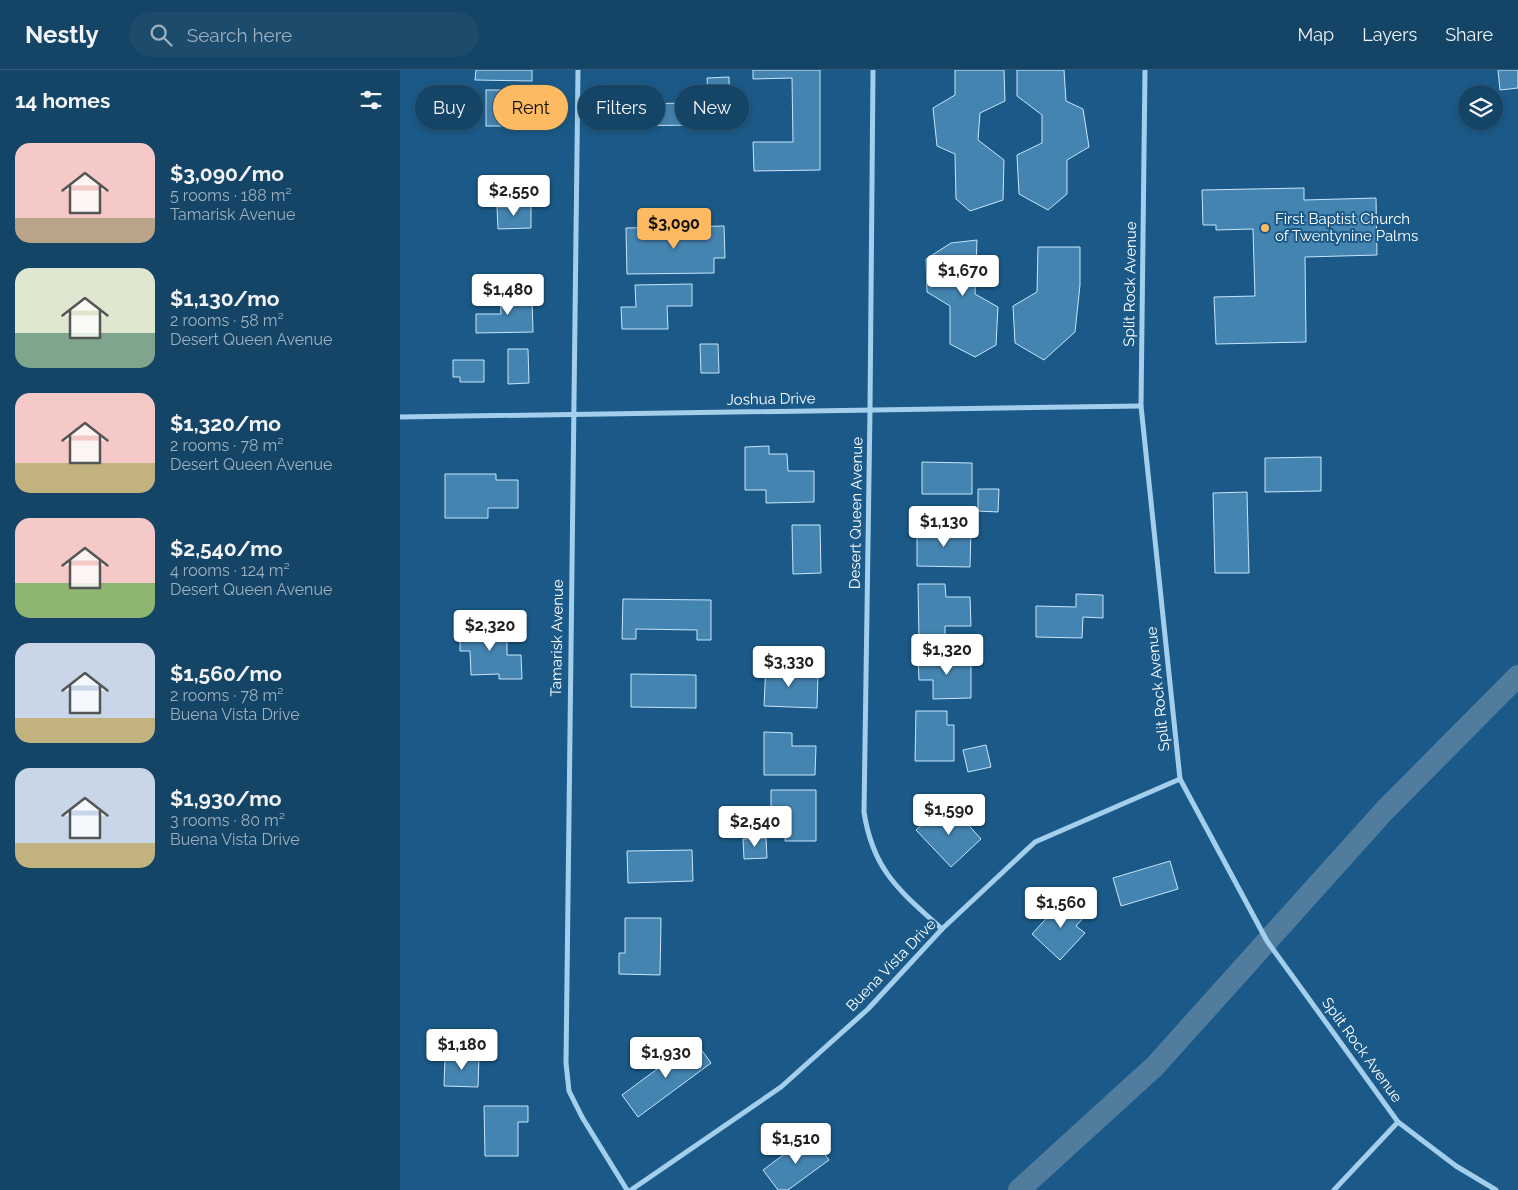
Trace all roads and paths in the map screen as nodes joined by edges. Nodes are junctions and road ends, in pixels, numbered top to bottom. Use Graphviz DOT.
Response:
graph roads {
  1 [pos="578,70"];
  2 [pos="873,70"];
  3 [pos="1145,70"];
  4 [pos="1141,406"];
  5 [pos="870,410"];
  6 [pos="572,414"];
  7 [pos="400,417"];
  8 [pos="1180,779"];
  9 [pos="942,929"];
  10 [pos="1398,1122"];
  11 [pos="627,1190"];
  12 [pos="632,1190"];
  13 [pos="1334,1190"];
  14 [pos="1496,1190"];
  1 -- 6 [label="street, Tamarisk Avenue"];
  2 -- 5 [label="street, Desert Queen Avenue"];
  3 -- 4 [label="street, Split Rock Avenue"];
  4 -- 5 [label="street, Joshua Drive"];
  4 -- 8 [label="street, Split Rock Avenue"];
  5 -- 6 [label="street, Joshua Drive"];
  5 -- 9 [label="street, Desert Queen Avenue"];
  6 -- 7 [label="street, Joshua Drive"];
  6 -- 11 [label="street, Tamarisk Avenue"];
  8 -- 9 [label="street, Buena Vista Drive"];
  8 -- 10 [label="street, Split Rock Avenue"];
  9 -- 12 [label="street, Buena Vista Drive"];
  10 -- 13 [label="street"];
  10 -- 14 [label="street, Split Rock Avenue"];
}
